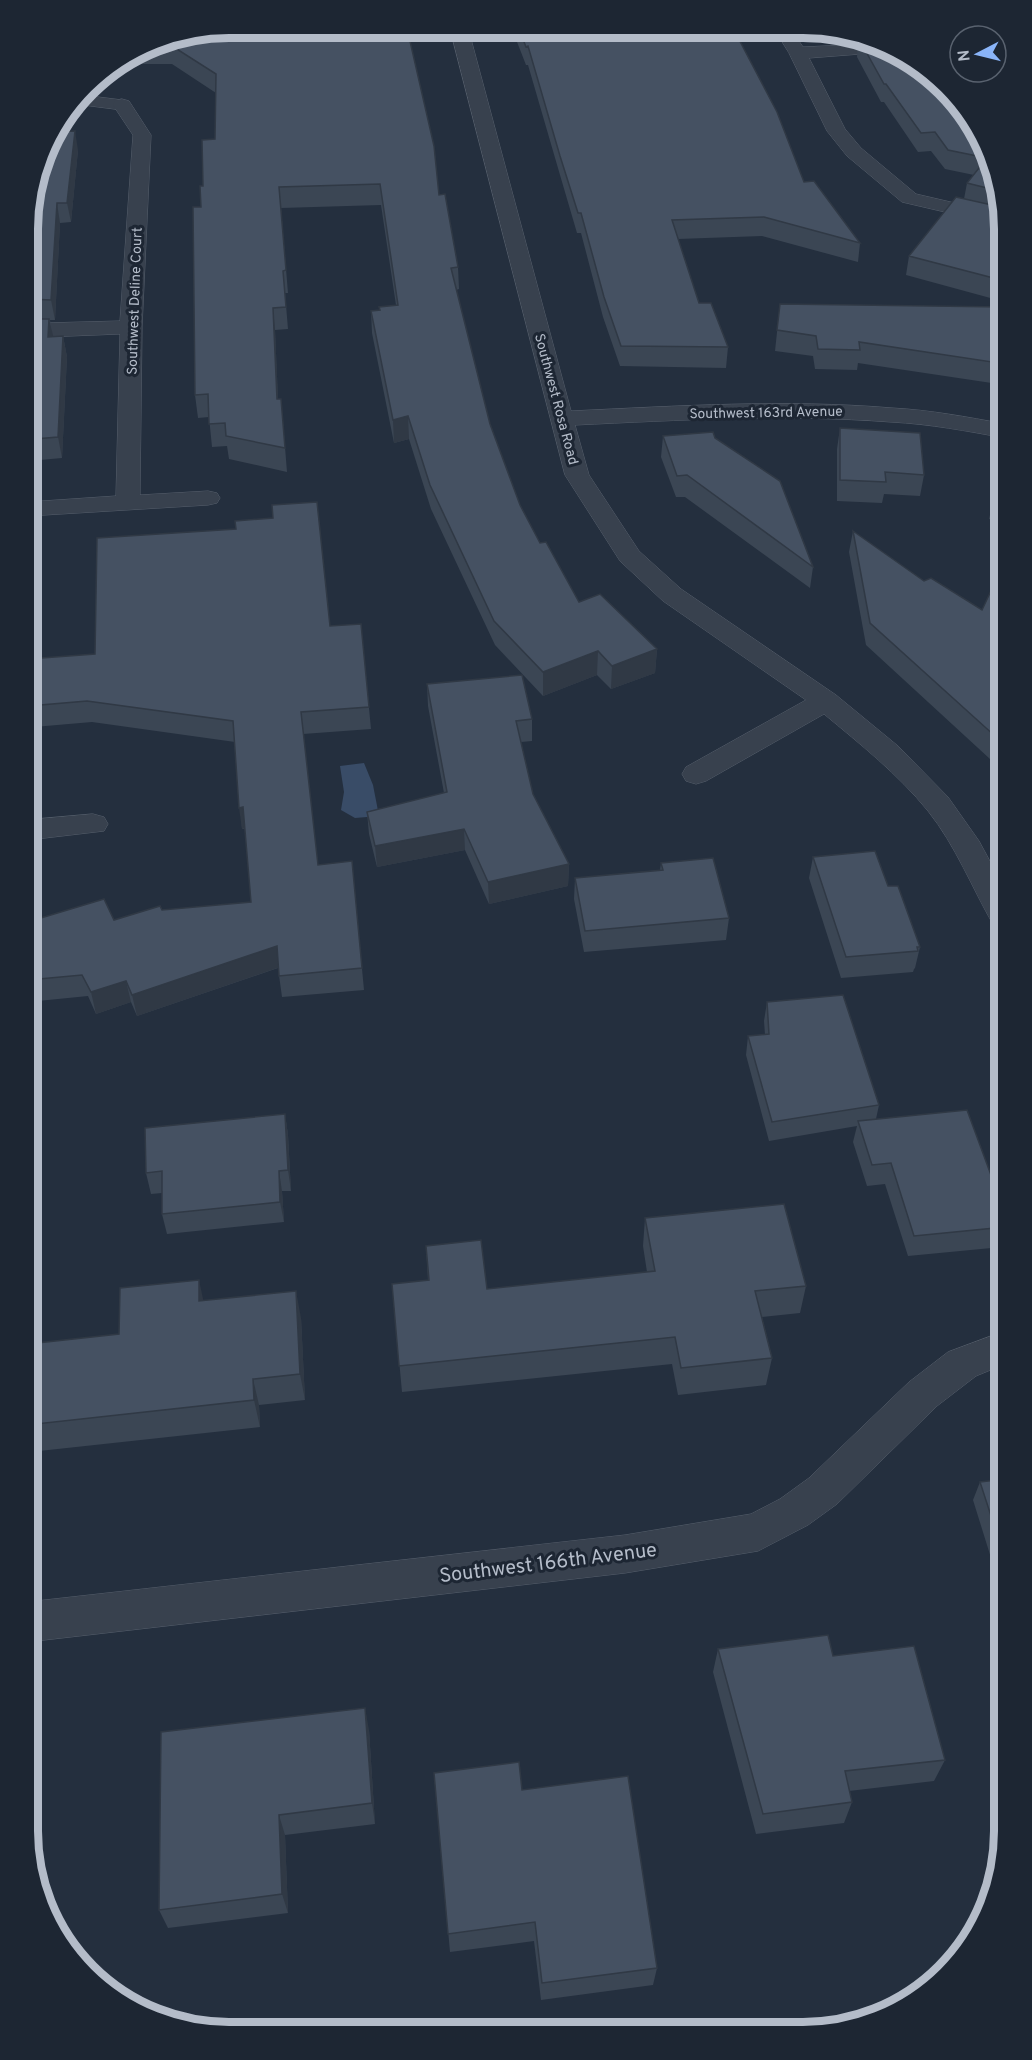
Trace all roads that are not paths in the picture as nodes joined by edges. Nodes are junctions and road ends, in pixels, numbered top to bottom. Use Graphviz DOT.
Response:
graph roads {
  1 [pos="462,38"];
  2 [pos="788,38"];
  3 [pos="869,50"];
  4 [pos="798,53"];
  5 [pos="87,101"];
  6 [pos="122,105"];
  7 [pos="994,218"];
  8 [pos="132,327"];
  9 [pos="38,329"];
  10 [pos="561,419"];
  11 [pos="994,429"];
  12 [pos="208,498"];
  13 [pos="128,503"];
  14 [pos="38,508"];
  15 [pos="826,701"];
  16 [pos="696,774"];
  17 [pos="93,824"];
  18 [pos="38,829"];
  19 [pos="994,897"];
  20 [pos="994,1352"];
  21 [pos="38,1621"];
  1 -- 10 [label="street, Southwest Rosa Road"];
  2 -- 4 [label="street"];
  3 -- 4 [label="street"];
  4 -- 7 [label="street"];
  5 -- 6 [label="lane"];
  6 -- 8 [label="street, Southwest Deline Court"];
  8 -- 9 [label="street"];
  8 -- 13 [label="street, Southwest Deline Court"];
  10 -- 11 [label="street, Southwest 163rd Avenue"];
  10 -- 15 [label="street, Southwest Rosa Road"];
  12 -- 13 [label="street"];
  13 -- 14 [label="street"];
  15 -- 16 [label="street"];
  15 -- 19 [label="street, Southwest Rosa Road"];
  17 -- 18 [label="street"];
  20 -- 21 [label="street, Southwest 166th Avenue"];
}
